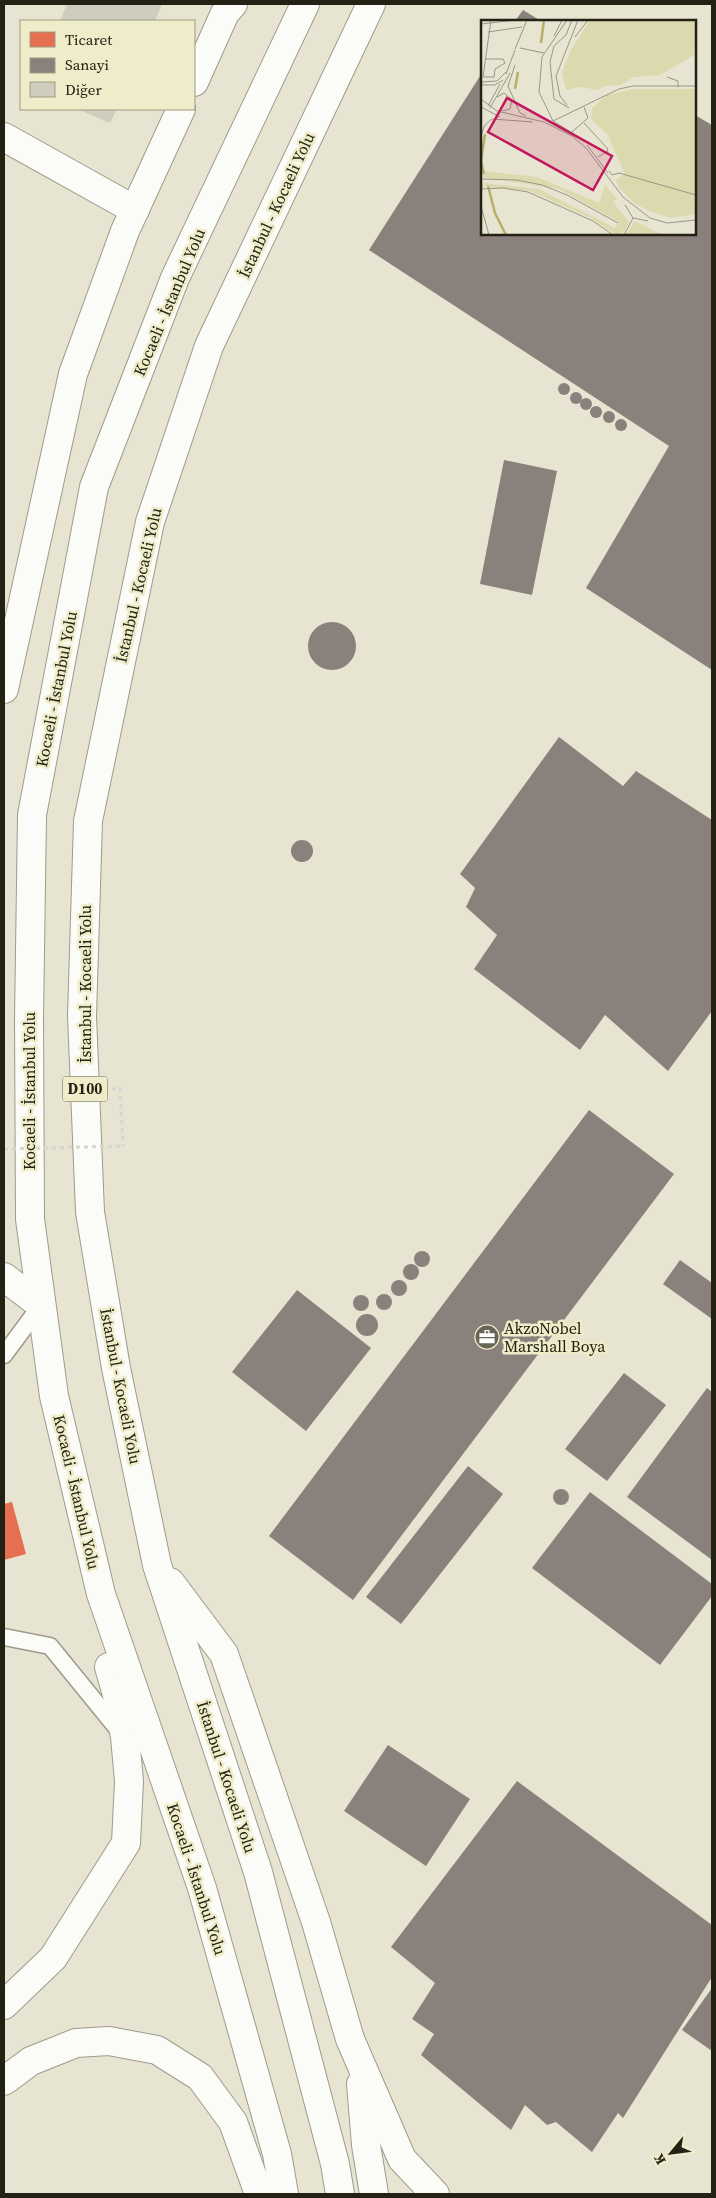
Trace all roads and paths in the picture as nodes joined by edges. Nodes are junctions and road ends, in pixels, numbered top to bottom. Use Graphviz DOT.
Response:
graph roads {
  1 [pos="233,4"];
  2 [pos="305,4"];
  3 [pos="371,4"];
  4 [pos="195,80"];
  5 [pos="182,110"];
  6 [pos="4,137"];
  7 [pos="135,210"];
  8 [pos="4,689"];
  9 [pos="120,1088"];
  10 [pos="4,1149"];
  11 [pos="4,1278"];
  12 [pos="41,1304"];
  13 [pos="4,1355"];
  14 [pos="87,1536"];
  15 [pos="157,1564"];
  16 [pos="4,1637"];
  17 [pos="125,1737"];
  18 [pos="4,2005"];
  19 [pos="359,2060"];
  20 [pos="4,2081"];
  21 [pos="259,2194"];
  22 [pos="284,2194"];
  23 [pos="340,2194"];
  24 [pos="374,2194"];
  25 [pos="435,2194"];
  1 -- 4 [label="main road"];
  2 -- 12 [label="main road, Kocaeli - İstanbul Yolu"];
  3 -- 15 [label="main road, İstanbul - Kocaeli Yolu / D100"];
  5 -- 7 [label="main road"];
  6 -- 7 [label="main road"];
  7 -- 8 [label="main road"];
  9 -- 10 [label="path, bridge"];
  11 -- 12 [label="main road"];
  12 -- 13 [label="lane"];
  12 -- 14 [label="main road, Kocaeli - İstanbul Yolu"];
  14 -- 17 [label="main road"];
  14 -- 22 [label="main road, Kocaeli - İstanbul Yolu"];
  15 -- 19 [label="main road"];
  15 -- 23 [label="main road, İstanbul - Kocaeli Yolu / D100"];
  16 -- 17 [label="lane"];
  17 -- 18 [label="main road"];
  19 -- 24 [label="main road"];
  19 -- 25 [label="main road"];
  20 -- 21 [label="main road"];
}
